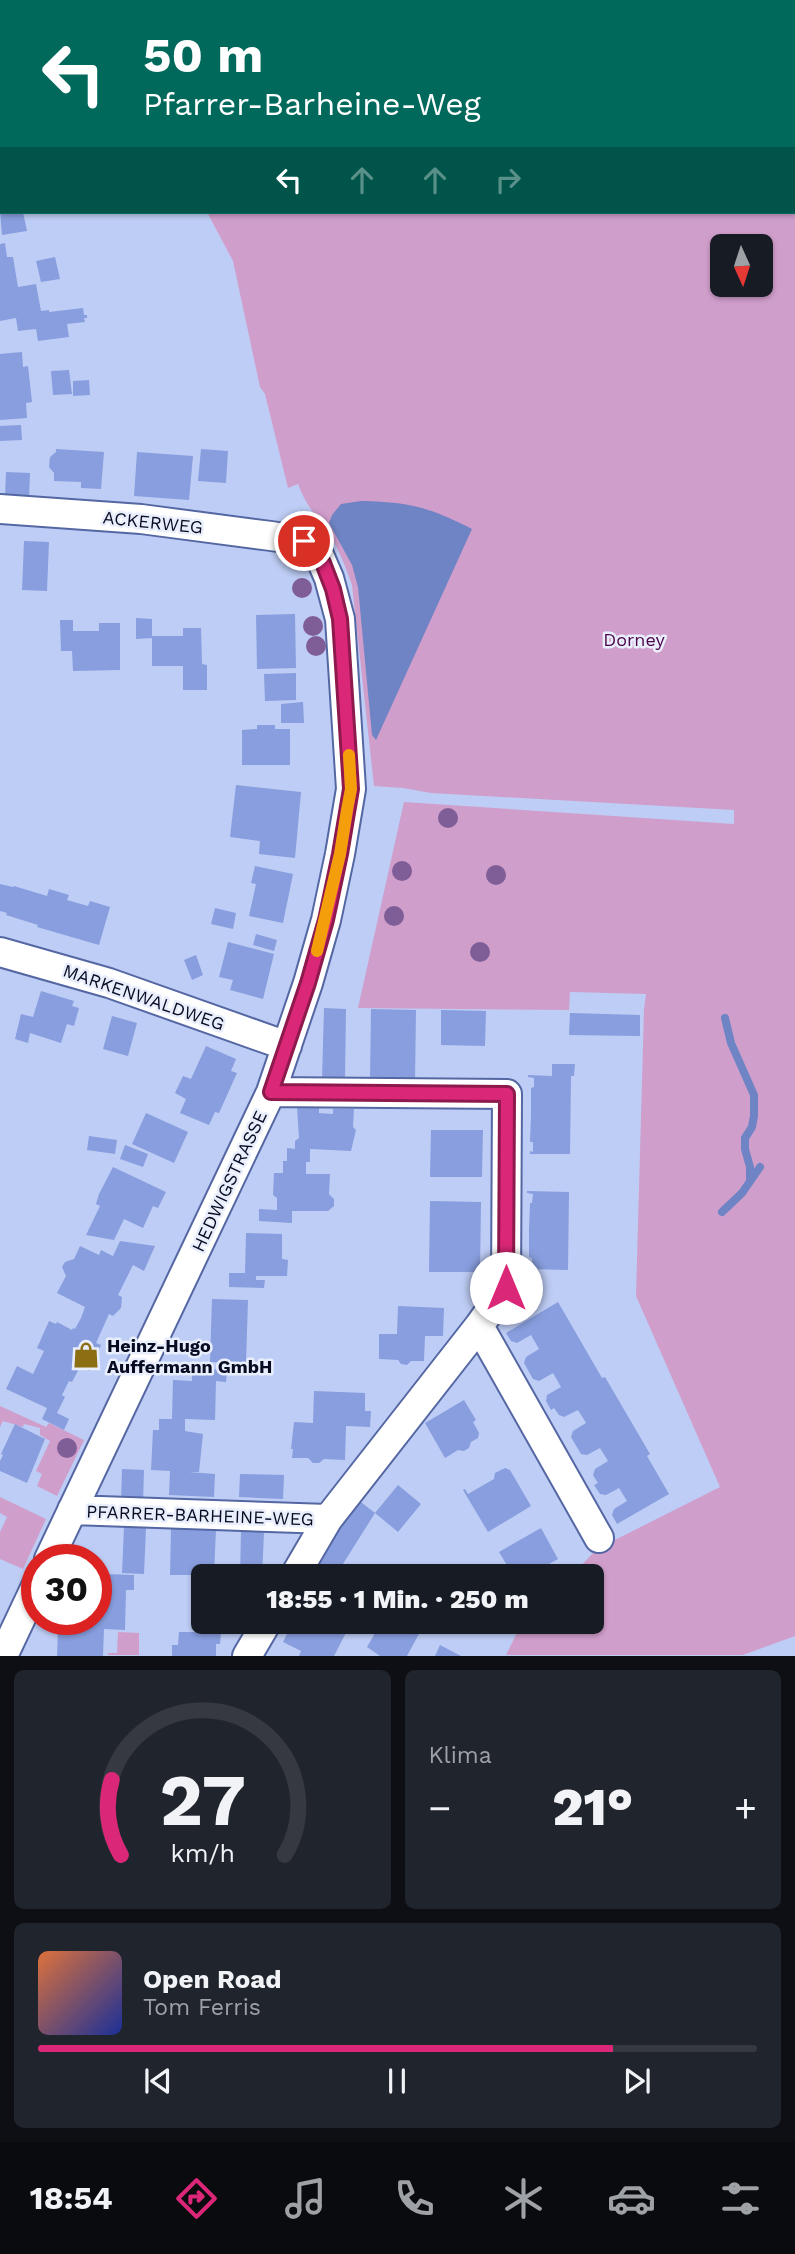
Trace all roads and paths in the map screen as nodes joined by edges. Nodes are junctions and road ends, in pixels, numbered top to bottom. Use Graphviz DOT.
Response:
graph roads {
  1 [pos="0,509"];
  2 [pos="304,541"];
  3 [pos="0,952"];
  4 [pos="287,1046"];
  5 [pos="271,1092"];
  6 [pos="479,1326"];
  7 [pos="72,1510"];
  8 [pos="328,1519"];
  9 [pos="599,1538"];
  10 [pos="56,1544"];
  11 [pos="302,1564"];
  12 [pos="21,1618"];
  13 [pos="260,1634"];
  14 [pos="3,1656"];
  15 [pos="247,1656"];
  1 -- 2 [label="street, ACKERWEG"];
  2 -- 4 [label="street, HEDWIGSTRASSE"];
  3 -- 4 [label="street, MARKENWALDWEG"];
  4 -- 5 [label="street, HEDWIGSTRASSE"];
  5 -- 6 [label="street, PFARRER-BARHEINE-WEG"];
  5 -- 7 [label="street, HEDWIGSTRASSE"];
  6 -- 8 [label="street, PFARRER-BARHEINE-WEG"];
  6 -- 9 [label="street"];
  7 -- 8 [label="street, PFARRER-BARHEINE-WEG"];
  7 -- 10 [label="street, HEDWIGSTRASSE"];
  8 -- 11 [label="street, PFARRER-BARHEINE-WEG"];
  12 -- 14 [label="street"];
  13 -- 15 [label="street"];
}
